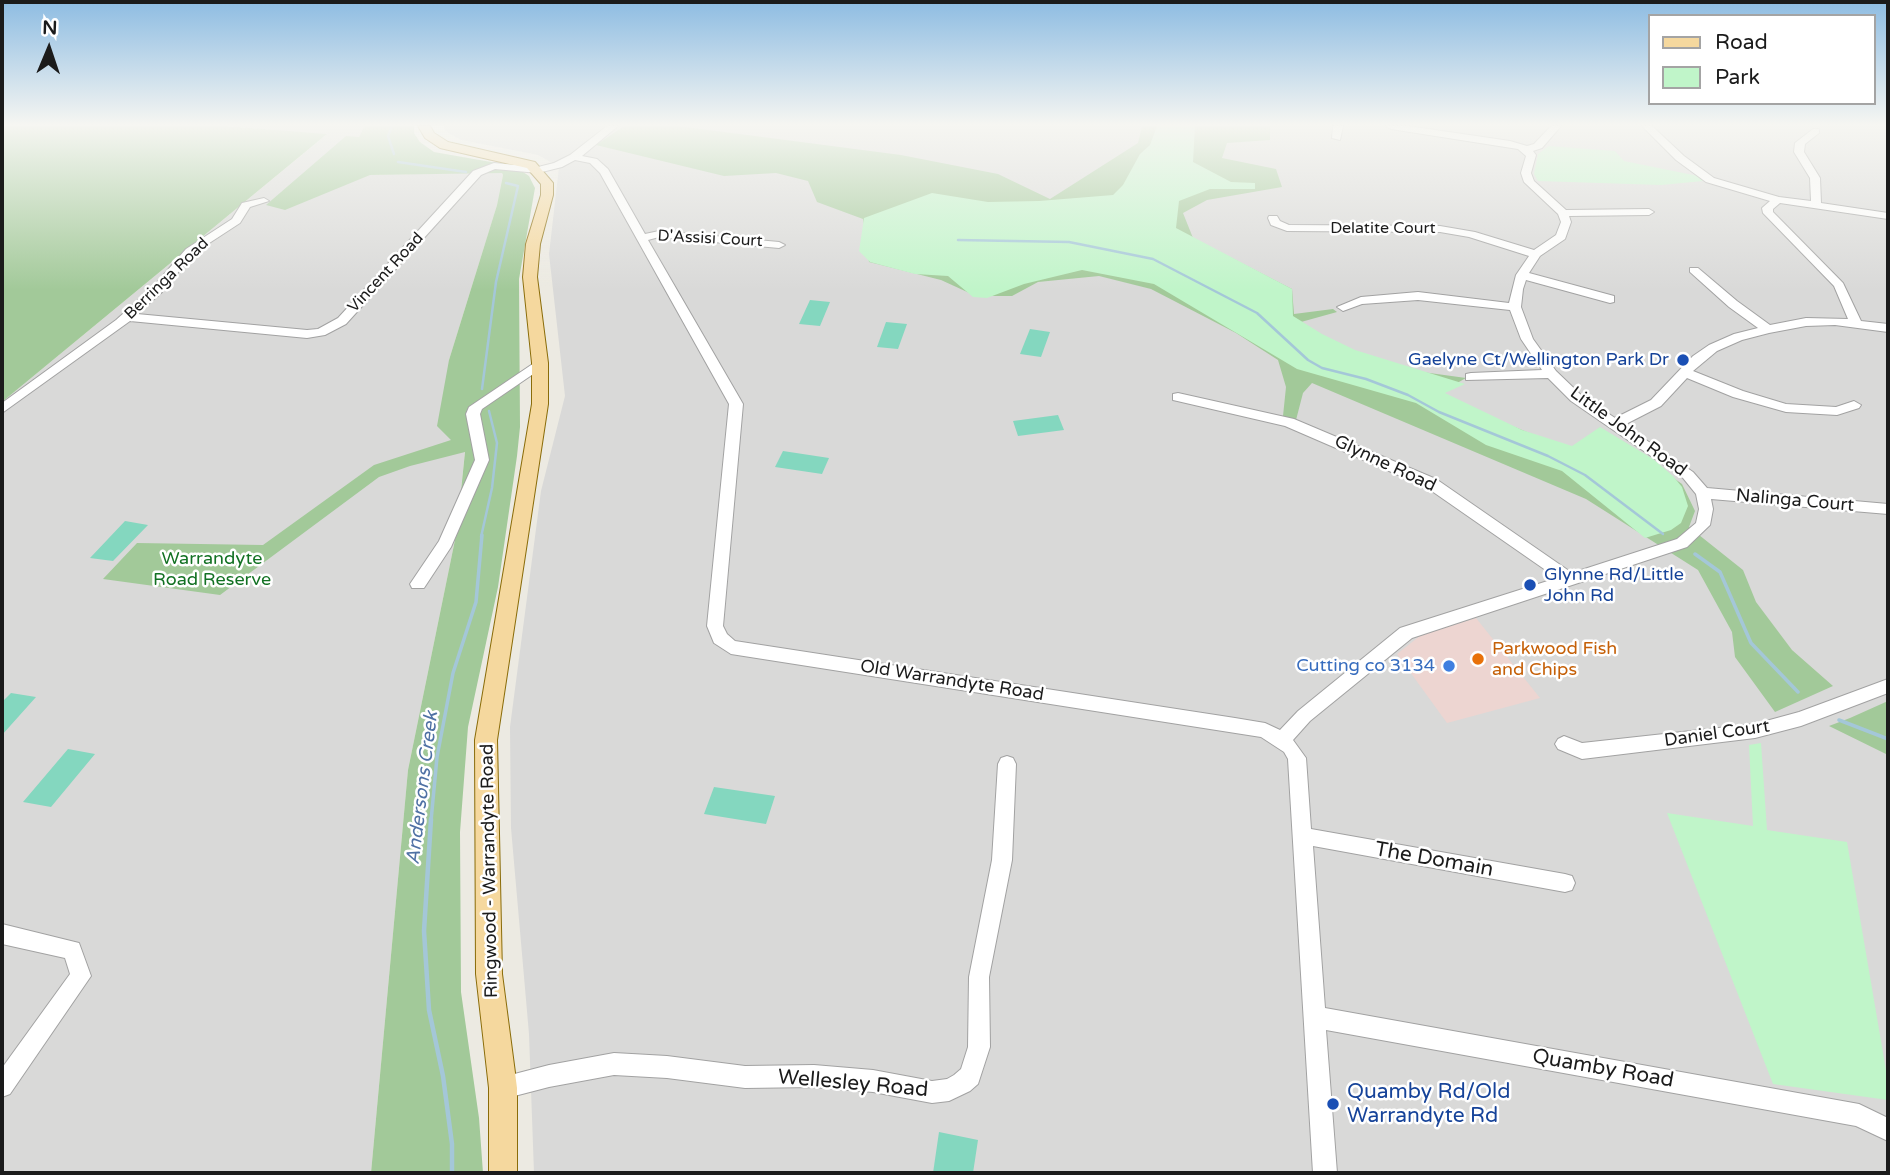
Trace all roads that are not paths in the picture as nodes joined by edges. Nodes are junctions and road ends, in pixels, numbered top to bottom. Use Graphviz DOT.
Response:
graph roads {
  1 [pos="470,181"];
  2 [pos="546,181"];
  3 [pos="609,181"];
  4 [pos="1529,181"];
  5 [pos="1713,181"];
  6 [pos="1815,181"];
  7 [pos="1778,200"];
  8 [pos="264,201"];
  9 [pos="1816,204"];
  10 [pos="1649,212"];
  11 [pos="1563,213"];
  12 [pos="1888,216"];
  13 [pos="1273,218"];
  14 [pos="640,238"];
  15 [pos="775,242"];
  16 [pos="1536,254"];
  17 [pos="1694,270"];
  18 [pos="1522,275"];
  19 [pos="1610,299"];
  20 [pos="1343,307"];
  21 [pos="1516,307"];
  22 [pos="128,317"];
  23 [pos="1856,323"];
  24 [pos="1888,328"];
  25 [pos="1768,329"];
  26 [pos="540,363"];
  27 [pos="1686,373"];
  28 [pos="1552,374"];
  29 [pos="1471,377"];
  30 [pos="1178,397"];
  31 [pos="1854,405"];
  32 [pos="2,409"];
  33 [pos="1614,424"];
  34 [pos="1703,493"];
  35 [pos="1888,509"];
  36 [pos="1570,579"];
  37 [pos="418,584"];
  38 [pos="1888,686"];
  39 [pos="1282,740"];
  40 [pos="1564,744"];
  41 [pos="1007,764"];
  42 [pos="1303,836"];
  43 [pos="1565,883"];
  44 [pos="2,934"];
  45 [pos="1314,1017"];
  46 [pos="2,1086"];
  47 [pos="503,1088"];
  48 [pos="1888,1130"];
  49 [pos="503,1173"];
  50 [pos="1325,1173"];
  1 -- 22 [label="street, Vincent Road"];
  2 -- 26 [label="main road, Ringwood - Warrandyte Road"];
  3 -- 14 [label="street, Old Warrandyte Road"];
  4 -- 11 [label="street"];
  5 -- 7 [label="street"];
  6 -- 9 [label="street"];
  7 -- 9 [label="street"];
  7 -- 23 [label="street"];
  8 -- 22 [label="street, Berringa Road"];
  9 -- 12 [label="street"];
  10 -- 11 [label="street"];
  11 -- 16 [label="street"];
  13 -- 16 [label="street, Delatite Court"];
  14 -- 15 [label="street, D'Assisi Court"];
  14 -- 39 [label="street, Old Warrandyte Road"];
  16 -- 18 [label="street"];
  17 -- 25 [label="street"];
  18 -- 19 [label="street"];
  18 -- 21 [label="street"];
  20 -- 21 [label="street"];
  21 -- 28 [label="street, Little John Road"];
  22 -- 32 [label="street, Berringa Road"];
  23 -- 24 [label="street"];
  23 -- 25 [label="street"];
  25 -- 27 [label="street"];
  26 -- 37 [label="street"];
  26 -- 47 [label="main road, Ringwood - Warrandyte Road"];
  27 -- 31 [label="street"];
  27 -- 33 [label="street"];
  28 -- 29 [label="street"];
  28 -- 33 [label="street, Little John Road"];
  30 -- 36 [label="street, Glynne Road"];
  33 -- 34 [label="street, Little John Road"];
  34 -- 35 [label="street, Nalinga Court"];
  34 -- 36 [label="street"];
  36 -- 39 [label="street"];
  38 -- 40 [label="street, Daniel Court"];
  39 -- 42 [label="street"];
  41 -- 47 [label="street, Wellesley Road"];
  42 -- 43 [label="street, The Domain"];
  42 -- 45 [label="street"];
  44 -- 46 [label="street"];
  45 -- 48 [label="street, Quamby Road"];
  45 -- 50 [label="street"];
  47 -- 49 [label="main road, Ringwood - Warrandyte Road"];
}
